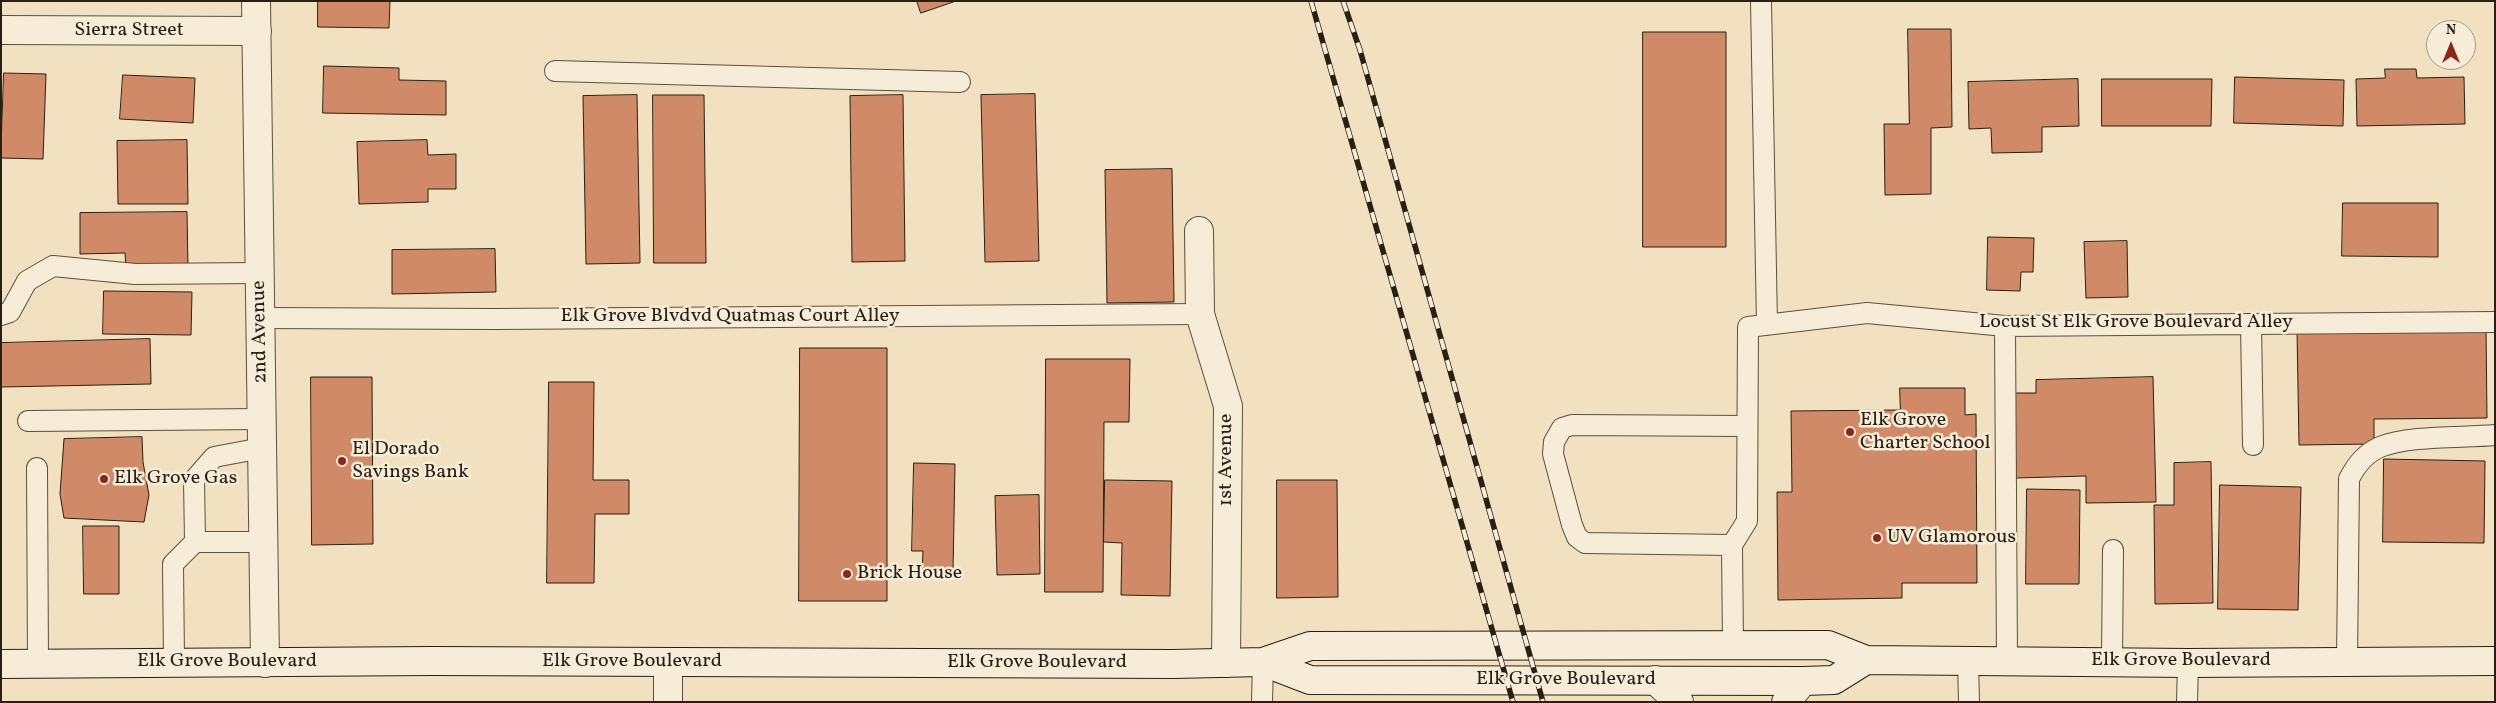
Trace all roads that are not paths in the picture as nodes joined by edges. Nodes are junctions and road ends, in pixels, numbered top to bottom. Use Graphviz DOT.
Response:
graph roads {
  1 [pos="256,1"];
  2 [pos="1760,1"];
  3 [pos="1,30"];
  4 [pos="257,31"];
  5 [pos="555,71"];
  6 [pos="960,82"];
  7 [pos="1199,231"];
  8 [pos="260,273"];
  9 [pos="1200,314"];
  10 [pos="1,315"];
  11 [pos="260,318"];
  12 [pos="2495,322"];
  13 [pos="2251,324"];
  14 [pos="1757,326"];
  15 [pos="2005,326"];
  16 [pos="262,419"];
  17 [pos="28,421"];
  18 [pos="1747,426"];
  19 [pos="2495,435"];
  20 [pos="2253,445"];
  21 [pos="262,448"];
  22 [pos="37,468"];
  23 [pos="195,542"];
  24 [pos="263,542"];
  25 [pos="1732,544"];
  26 [pos="2113,550"];
  27 [pos="1733,644"];
  28 [pos="1866,660"];
  29 [pos="1968,661"];
  30 [pos="2007,661"];
  31 [pos="2112,661"];
  32 [pos="2347,661"];
  33 [pos="2495,661"];
  34 [pos="174,662"];
  35 [pos="265,662"];
  36 [pos="1226,662"];
  37 [pos="1263,662"];
  38 [pos="2188,662"];
  39 [pos="38,663"];
  40 [pos="668,663"];
  41 [pos="1,664"];
  42 [pos="1649,680"];
  43 [pos="1803,681"];
  44 [pos="668,702"];
  45 [pos="1262,702"];
  46 [pos="1679,702"];
  47 [pos="1786,702"];
  48 [pos="1969,702"];
  49 [pos="2187,702"];
  1 -- 4 [label="main road, 2nd Avenue"];
  2 -- 14 [label="lane"];
  3 -- 4 [label="main road, Sierra Street"];
  4 -- 8 [label="main road, 2nd Avenue"];
  5 -- 6 [label="lane"];
  7 -- 9 [label="main road, 1st Avenue"];
  8 -- 10 [label="lane"];
  8 -- 11 [label="main road, 2nd Avenue"];
  9 -- 11 [label="lane, Elk Grove Blvdvd Quatmas Court Alley"];
  9 -- 36 [label="main road, 1st Avenue"];
  11 -- 16 [label="main road, 2nd Avenue"];
  12 -- 13 [label="lane, Locust St Elk Grove Boulevard Alley"];
  13 -- 15 [label="lane, Locust St Elk Grove Boulevard Alley"];
  13 -- 20 [label="lane"];
  14 -- 15 [label="lane, Locust St Elk Grove Boulevard Alley"];
  14 -- 18 [label="lane"];
  15 -- 30 [label="lane"];
  16 -- 17 [label="lane"];
  16 -- 21 [label="main road, 2nd Avenue"];
  18 -- 25 [label="lane"];
  18 -- 25 [label="lane"];
  19 -- 32 [label="lane"];
  21 -- 23 [label="lane"];
  21 -- 24 [label="main road, 2nd Avenue"];
  22 -- 39 [label="lane"];
  23 -- 24 [label="lane"];
  23 -- 34 [label="lane"];
  24 -- 35 [label="main road, 2nd Avenue"];
  25 -- 27 [label="lane"];
  26 -- 31 [label="lane"];
  27 -- 28 [label="main road, Elk Grove Boulevard"];
  27 -- 37 [label="main road, Elk Grove Boulevard"];
  27 -- 42 [label="main road"];
  28 -- 29 [label="main road, Elk Grove Boulevard"];
  28 -- 43 [label="main road, Elk Grove Boulevard"];
  29 -- 30 [label="main road, Elk Grove Boulevard"];
  29 -- 48 [label="lane"];
  30 -- 31 [label="main road, Elk Grove Boulevard"];
  31 -- 38 [label="main road, Elk Grove Boulevard"];
  32 -- 33 [label="main road, Elk Grove Boulevard"];
  32 -- 38 [label="main road, Elk Grove Boulevard"];
  34 -- 35 [label="main road, Elk Grove Boulevard"];
  34 -- 39 [label="main road, Elk Grove Boulevard"];
  35 -- 40 [label="main road, Elk Grove Boulevard"];
  36 -- 37 [label="main road, Elk Grove Boulevard"];
  36 -- 40 [label="main road, Elk Grove Boulevard"];
  37 -- 42 [label="main road, Elk Grove Boulevard"];
  37 -- 45 [label="lane"];
  38 -- 49 [label="lane"];
  39 -- 41 [label="main road, Elk Grove Boulevard"];
  40 -- 44 [label="main road"];
  42 -- 43 [label="main road, Elk Grove Boulevard"];
  42 -- 46 [label="main road"];
  43 -- 47 [label="main road"];
}
